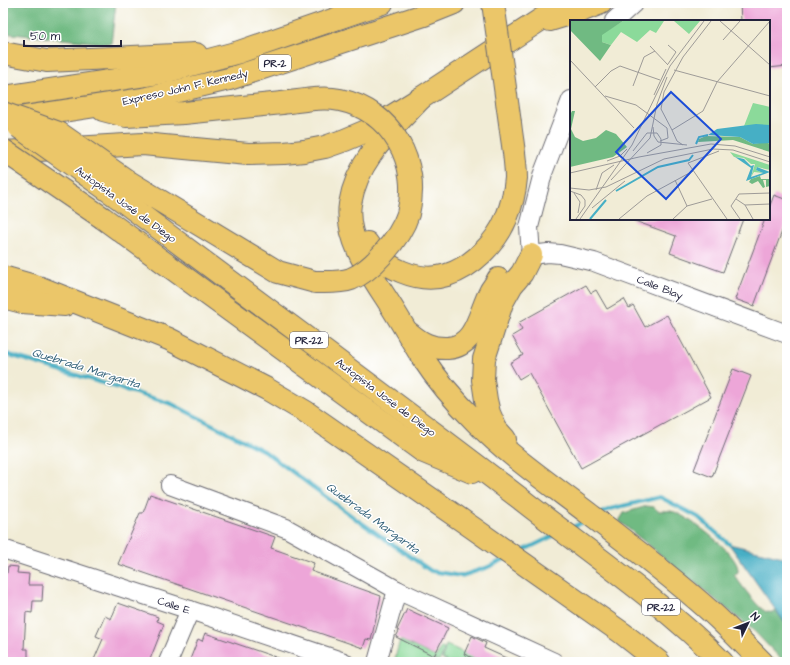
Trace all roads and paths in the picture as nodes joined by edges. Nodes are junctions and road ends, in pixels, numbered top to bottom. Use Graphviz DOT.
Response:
graph roads {
  1 [pos="382,3"];
  2 [pos="454,3"];
  3 [pos="493,3"];
  4 [pos="566,3"];
  5 [pos="601,3"];
  6 [pos="634,3"];
  7 [pos="615,20"];
  8 [pos="531,26"];
  9 [pos="239,52"];
  10 [pos="3,53"];
  11 [pos="3,97"];
  12 [pos="421,98"];
  13 [pos="570,103"];
  14 [pos="92,107"];
  15 [pos="3,114"];
  16 [pos="3,120"];
  17 [pos="60,148"];
  18 [pos="3,151"];
  19 [pos="3,166"];
  20 [pos="356,182"];
  21 [pos="122,189"];
  22 [pos="531,255"];
  23 [pos="3,277"];
  24 [pos="3,297"];
  25 [pos="90,307"];
  26 [pos="407,332"];
  27 [pos="787,334"];
  28 [pos="549,483"];
  29 [pos="503,484"];
  30 [pos="170,485"];
  31 [pos="3,549"];
  32 [pos="397,590"];
  33 [pos="190,610"];
  34 [pos="168,662"];
  35 [pos="344,662"];
  36 [pos="377,662"];
  37 [pos="554,662"];
  38 [pos="659,662"];
  39 [pos="722,662"];
  40 [pos="762,662"];
  1 -- 9 [label="highway, Expreso John F. Kennedy / PR-2"];
  2 -- 14 [label="highway, Expreso John F. Kennedy / PR-2"];
  3 -- 20 [label="highway, bridge"];
  4 -- 8 [label="highway"];
  5 -- 8 [label="highway"];
  6 -- 7 [label="street"];
  8 -- 12 [label="highway"];
  9 -- 10 [label="highway"];
  9 -- 11 [label="highway, Expreso John F. Kennedy / PR-2"];
  12 -- 17 [label="highway"];
  12 -- 20 [label="highway"];
  13 -- 22 [label="street"];
  14 -- 16 [label="highway, Expreso John F. Kennedy / PR-2"];
  14 -- 21 [label="highway, bridge"];
  15 -- 21 [label="highway, Autopista José de Diego / PR-22, bridge"];
  17 -- 18 [label="highway"];
  17 -- 19 [label="highway"];
  18 -- 29 [label="highway, bridge"];
  20 -- 26 [label="highway"];
  21 -- 29 [label="highway, Autopista José de Diego / PR-22"];
  22 -- 26 [label="highway"];
  22 -- 27 [label="street, Calle Blay"];
  22 -- 28 [label="highway"];
  23 -- 25 [label="highway"];
  24 -- 25 [label="highway"];
  25 -- 38 [label="highway"];
  26 -- 28 [label="highway"];
  28 -- 40 [label="highway"];
  29 -- 39 [label="highway, Autopista José de Diego / PR-22"];
  30 -- 32 [label="street"];
  31 -- 33 [label="street, Calle E"];
  32 -- 36 [label="street"];
  32 -- 37 [label="street"];
  33 -- 34 [label="street"];
  33 -- 35 [label="street, Calle E"];
}
